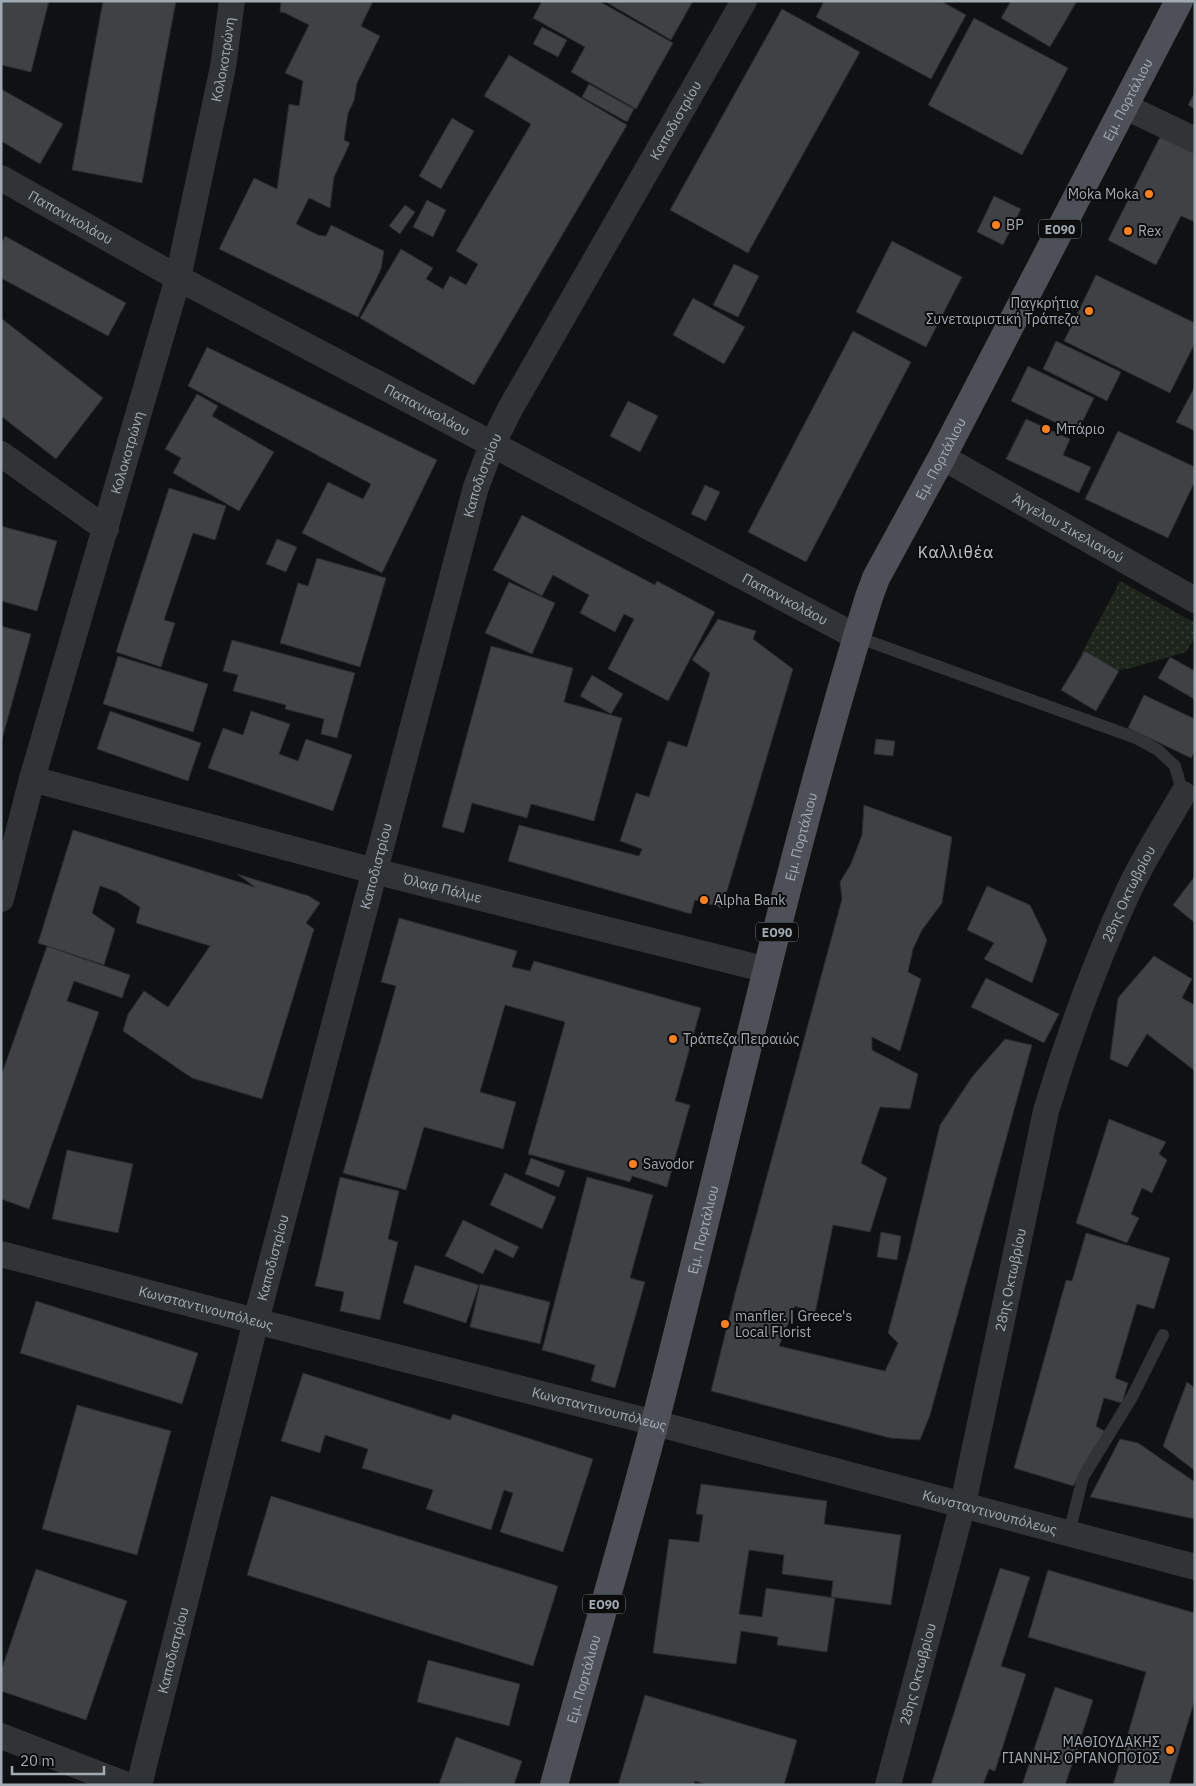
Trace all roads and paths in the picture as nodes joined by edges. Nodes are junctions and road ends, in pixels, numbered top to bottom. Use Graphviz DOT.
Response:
graph roads {
  1 [pos="232,1"];
  2 [pos="744,1"];
  3 [pos="1179,1"];
  4 [pos="1124,106"];
  5 [pos="1195,140"];
  6 [pos="1,178"];
  7 [pos="178,278"];
  8 [pos="492,445"];
  9 [pos="1,454"];
  10 [pos="942,457"];
  11 [pos="106,529"];
  12 [pos="1195,600"];
  13 [pos="857,636"];
  14 [pos="32,779"];
  15 [pos="1189,796"];
  16 [pos="10,819"];
  17 [pos="374,871"];
  18 [pos="1,899"];
  19 [pos="768,970"];
  20 [pos="1,1254"];
  21 [pos="256,1321"];
  22 [pos="1163,1335"];
  23 [pos="654,1423"];
  24 [pos="963,1504"];
  25 [pos="1069,1533"];
  26 [pos="1195,1567"];
  27 [pos="1,1736"];
  28 [pos="127,1785"];
  29 [pos="139,1785"];
  30 [pos="554,1785"];
  31 [pos="888,1785"];
  1 -- 7 [label="street, Κολοκοτρώνη"];
  2 -- 8 [label="street, Καποδιστρίου"];
  3 -- 4 [label="main road, Εμ. Πορτάλιου / ΕΟ90"];
  4 -- 5 [label="street"];
  4 -- 10 [label="main road, Εμ. Πορτάλιου / ΕΟ90"];
  6 -- 7 [label="street, Παπανικολάου"];
  7 -- 8 [label="street, Παπανικολάου"];
  7 -- 11 [label="street, Κολοκοτρώνη"];
  8 -- 13 [label="street, Παπανικολάου"];
  8 -- 17 [label="street, Καποδιστρίου"];
  9 -- 11 [label="street"];
  10 -- 12 [label="street, Άγγελου Σικελιανού"];
  10 -- 13 [label="main road, Εμ. Πορτάλιου / ΕΟ90"];
  11 -- 14 [label="street, Κολοκοτρώνη"];
  13 -- 15 [label="lane"];
  13 -- 19 [label="main road, Εμ. Πορτάλιου / ΕΟ90"];
  14 -- 16 [label="street, Κολοκοτρώνη"];
  14 -- 17 [label="street, Όλαφ Πάλμε"];
  15 -- 24 [label="street, 28ης Οκτωβρίου"];
  16 -- 18 [label="street, Κολοκοτρώνη"];
  17 -- 19 [label="street, Όλαφ Πάλμε"];
  17 -- 21 [label="street, Καποδιστρίου"];
  19 -- 23 [label="main road, Εμ. Πορτάλιου / ΕΟ90"];
  20 -- 21 [label="street, Κωνσταντινουπόλεως"];
  21 -- 23 [label="street, Κωνσταντινουπόλεως"];
  21 -- 29 [label="street, Καποδιστρίου"];
  22 -- 25 [label="lane"];
  23 -- 24 [label="street, Κωνσταντινουπόλεως"];
  23 -- 30 [label="main road, Εμ. Πορτάλιου / ΕΟ90"];
  24 -- 25 [label="street, Κωνσταντινουπόλεως"];
  24 -- 31 [label="street, 28ης Οκτωβρίου"];
  25 -- 26 [label="street, Κωνσταντινουπόλεως"];
  27 -- 28 [label="street"];
}
